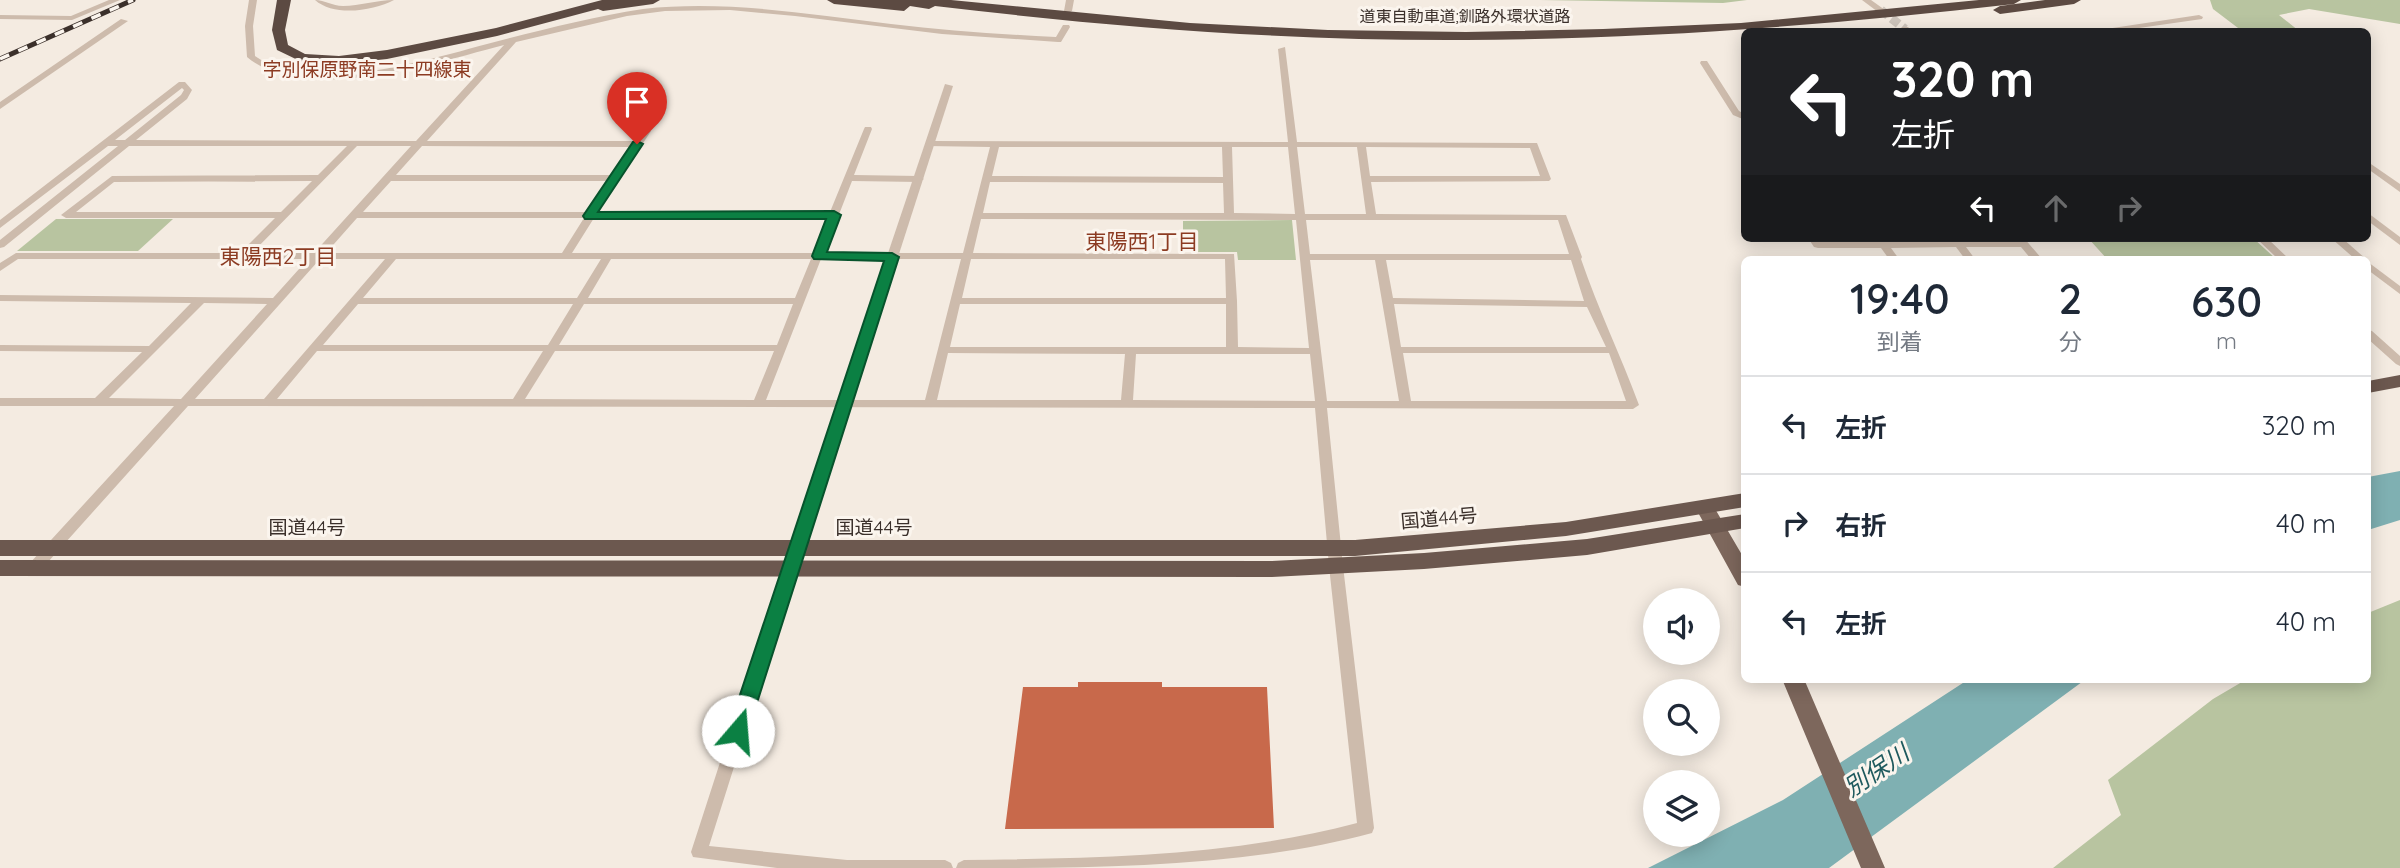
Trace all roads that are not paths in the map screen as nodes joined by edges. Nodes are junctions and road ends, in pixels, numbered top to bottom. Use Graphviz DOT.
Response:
graph roads {
  1 [pos="116,0"];
  2 [pos="253,0"];
  3 [pos="285,0"];
  4 [pos="291,0"];
  5 [pos="319,0"];
  6 [pos="390,0"];
  7 [pos="581,0"];
  8 [pos="600,0"];
  9 [pos="617,0"];
  10 [pos="653,0"];
  11 [pos="834,0"];
  12 [pos="891,0"];
  13 [pos="917,0"];
  14 [pos="1070,0"];
  15 [pos="1866,0"];
  16 [pos="2014,0"];
  17 [pos="2074,0"];
  18 [pos="1881,10"];
  19 [pos="1068,11"];
  20 [pos="561,12"];
  21 [pos="983,12"];
  22 [pos="0,17"];
  23 [pos="2199,18"];
  24 [pos="124,21"];
  25 [pos="1066,27"];
  26 [pos="1820,28"];
  27 [pos="2121,28"];
  28 [pos="1741,32"];
  29 [pos="513,40"];
  30 [pos="1282,49"];
  31 [pos="1704,64"];
  32 [pos="948,86"];
  33 [pos="0,106"];
  34 [pos="1741,115"];
  35 [pos="868,129"];
  36 [pos="646,131"];
  37 [pos="106,143"];
  38 [pos="128,143"];
  39 [pos="354,144"];
  40 [pos="421,144"];
  41 [pos="637,144"];
  42 [pos="930,144"];
  43 [pos="995,144"];
  44 [pos="1227,145"];
  45 [pos="1294,145"];
  46 [pos="1361,145"];
  47 [pos="2371,167"];
  48 [pos="320,178"];
  49 [pos="389,178"];
  50 [pos="615,178"];
  51 [pos="850,178"];
  52 [pos="985,178"];
  53 [pos="919,179"];
  54 [pos="1366,179"];
  55 [pos="1227,180"];
  56 [pos="2400,189"];
  57 [pos="285,215"];
  58 [pos="356,215"];
  59 [pos="834,215"];
  60 [pos="589,216"];
  61 [pos="977,216"];
  62 [pos="1229,216"];
  63 [pos="1301,216"];
  64 [pos="1371,216"];
  65 [pos="2371,218"];
  66 [pos="0,225"];
  67 [pos="1816,242"];
  68 [pos="1866,242"];
  69 [pos="1956,242"];
  70 [pos="2023,242"];
  71 [pos="2265,242"];
  72 [pos="2341,242"];
  73 [pos="2400,242"];
  74 [pos="0,245"];
  75 [pos="243,256"];
  76 [pos="318,256"];
  77 [pos="393,256"];
  78 [pos="608,256"];
  79 [pos="819,256"];
  80 [pos="1968,256"];
  81 [pos="2034,256"];
  82 [pos="2281,256"];
  83 [pos="2357,256"];
  84 [pos="564,257"];
  85 [pos="892,257"];
  86 [pos="967,257"];
  87 [pos="1304,257"];
  88 [pos="1380,257"];
  89 [pos="1577,257"];
  90 [pos="2371,267"];
  91 [pos="0,268"];
  92 [pos="2400,291"];
  93 [pos="0,299"];
  94 [pos="201,300"];
  95 [pos="580,300"];
  96 [pos="276,301"];
  97 [pos="356,301"];
  98 [pos="800,301"];
  99 [pos="957,301"];
  100 [pos="1232,301"];
  101 [pos="1388,301"];
  102 [pos="1591,304"];
  103 [pos="2371,336"];
  104 [pos="0,348"];
  105 [pos="314,348"];
  106 [pos="551,348"];
  107 [pos="782,348"];
  108 [pos="151,349"];
  109 [pos="1130,349"];
  110 [pos="1232,349"];
  111 [pos="944,350"];
  112 [pos="1396,350"];
  113 [pos="1613,350"];
  114 [pos="1314,351"];
  115 [pos="2400,362"];
  116 [pos="2400,381"];
  117 [pos="2371,386"];
  118 [pos="0,402"];
  119 [pos="184,402"];
  120 [pos="268,402"];
  121 [pos="97,403"];
  122 [pos="517,403"];
  123 [pos="759,403"];
  124 [pos="846,403"];
  125 [pos="930,403"];
  126 [pos="1127,403"];
  127 [pos="1321,404"];
  128 [pos="1406,405"];
  129 [pos="1741,501"];
  130 [pos="1703,507"];
  131 [pos="1741,522"];
  132 [pos="1716,526"];
  133 [pos="0,548"];
  134 [pos="52,548"];
  135 [pos="1335,557"];
  136 [pos="794,559"];
  137 [pos="0,568"];
  138 [pos="34,568"];
  139 [pos="1741,573"];
  140 [pos="1797,688"];
  141 [pos="944,868"];
  142 [pos="964,868"];
  143 [pos="1874,868"];
  1 -- 22 [label="street"];
  2 -- 29 [label="street"];
  3 -- 20 [label="highway"];
  4 -- 20 [label="highway"];
  5 -- 6 [label="street"];
  7 -- 20 [label="highway"];
  8 -- 20 [label="highway"];
  9 -- 20 [label="highway"];
  10 -- 20 [label="highway"];
  11 -- 21 [label="highway"];
  12 -- 21 [label="highway, 道東自動車道;釧路外環状道路"];
  13 -- 16 [label="highway, 道東自動車道;釧路外環状道路"];
  14 -- 19 [label="street"];
  15 -- 18 [label="street"];
  17 -- 26 [label="highway"];
  21 -- 28 [label="highway, 道東自動車道;釧路外環状道路"];
  23 -- 27 [label="street"];
  24 -- 33 [label="street"];
  25 -- 29 [label="street"];
  29 -- 40 [label="street"];
  30 -- 45 [label="street"];
  31 -- 34 [label="street"];
  32 -- 42 [label="street"];
  35 -- 51 [label="street"];
  36 -- 41 [label="street"];
  37 -- 38 [label="street"];
  37 -- 38 [label="street"];
  37 -- 66 [label="street"];
  38 -- 39 [label="street"];
  38 -- 74 [label="street"];
  39 -- 40 [label="street"];
  39 -- 48 [label="street"];
  40 -- 41 [label="street"];
  40 -- 49 [label="street"];
  41 -- 50 [label="street"];
  42 -- 43 [label="street"];
  42 -- 53 [label="street"];
  43 -- 44 [label="street"];
  43 -- 52 [label="street"];
  44 -- 45 [label="street"];
  44 -- 55 [label="street"];
  45 -- 46 [label="street"];
  45 -- 63 [label="street"];
  46 -- 54 [label="street"];
  46 -- 54 [label="street"];
  47 -- 56 [label="street"];
  48 -- 57 [label="street"];
  48 -- 57 [label="street"];
  49 -- 50 [label="street"];
  49 -- 58 [label="street"];
  50 -- 60 [label="street"];
  51 -- 53 [label="street"];
  51 -- 59 [label="street"];
  52 -- 55 [label="street"];
  52 -- 61 [label="street"];
  53 -- 85 [label="street"];
  54 -- 64 [label="street"];
  55 -- 62 [label="street"];
  57 -- 75 [label="street"];
  58 -- 60 [label="street"];
  58 -- 76 [label="street"];
  59 -- 60 [label="street"];
  59 -- 79 [label="street"];
  60 -- 84 [label="street"];
  61 -- 62 [label="street"];
  61 -- 86 [label="street"];
  62 -- 63 [label="street"];
  63 -- 64 [label="street"];
  63 -- 87 [label="street"];
  64 -- 89 [label="street"];
  65 -- 73 [label="street"];
  67 -- 68 [label="street"];
  69 -- 80 [label="street"];
  70 -- 81 [label="street"];
  71 -- 82 [label="street"];
  72 -- 83 [label="street"];
  75 -- 76 [label="street"];
  75 -- 91 [label="street"];
  76 -- 77 [label="street"];
  76 -- 96 [label="street"];
  77 -- 84 [label="street"];
  77 -- 97 [label="street"];
  78 -- 79 [label="street"];
  78 -- 84 [label="street"];
  78 -- 95 [label="street"];
  79 -- 85 [label="street"];
  79 -- 98 [label="street"];
  85 -- 86 [label="street"];
  85 -- 124 [label="street"];
  86 -- 99 [label="street"];
  86 -- 100 [label="street"];
  87 -- 88 [label="street"];
  87 -- 114 [label="street"];
  88 -- 89 [label="street"];
  88 -- 101 [label="street"];
  89 -- 102 [label="street"];
  90 -- 92 [label="street"];
  93 -- 94 [label="street"];
  94 -- 96 [label="street"];
  94 -- 108 [label="street"];
  95 -- 97 [label="street"];
  95 -- 98 [label="street"];
  95 -- 106 [label="street"];
  96 -- 119 [label="street"];
  97 -- 105 [label="street"];
  98 -- 107 [label="street"];
  99 -- 100 [label="street"];
  99 -- 111 [label="street"];
  100 -- 110 [label="street"];
  101 -- 102 [label="street"];
  101 -- 112 [label="street"];
  102 -- 113 [label="street"];
  103 -- 115 [label="street"];
  104 -- 108 [label="street"];
  105 -- 106 [label="street"];
  105 -- 120 [label="street"];
  106 -- 107 [label="street"];
  106 -- 122 [label="street"];
  107 -- 123 [label="street"];
  108 -- 121 [label="street"];
  109 -- 110 [label="street"];
  109 -- 111 [label="street"];
  109 -- 126 [label="street"];
  110 -- 114 [label="street"];
  111 -- 125 [label="street"];
  112 -- 113 [label="street"];
  112 -- 128 [label="street"];
  113 -- 128 [label="street"];
  114 -- 127 [label="street"];
  116 -- 117 [label="highway"];
  118 -- 121 [label="street"];
  119 -- 120 [label="street"];
  119 -- 121 [label="street"];
  119 -- 134 [label="street"];
  120 -- 122 [label="street"];
  122 -- 123 [label="street"];
  123 -- 124 [label="street"];
  124 -- 125 [label="street"];
  124 -- 136 [label="street"];
  125 -- 126 [label="street"];
  126 -- 127 [label="street"];
  127 -- 128 [label="street"];
  127 -- 135 [label="street"];
  129 -- 130 [label="highway, 国道44号"];
  130 -- 132 [label="main road"];
  130 -- 135 [label="highway, 国道44号"];
  131 -- 132 [label="highway, 国道44号"];
  132 -- 135 [label="highway, 国道44号"];
  132 -- 139 [label="main road"];
  133 -- 134 [label="highway, 国道44号"];
  134 -- 136 [label="highway, 国道44号"];
  134 -- 138 [label="street"];
  135 -- 136 [label="highway, 国道44号"];
  135 -- 142 [label="street"];
  136 -- 138 [label="highway, 国道44号"];
  136 -- 141 [label="street"];
  137 -- 138 [label="highway, 国道44号"];
  140 -- 143 [label="main road"];
}
